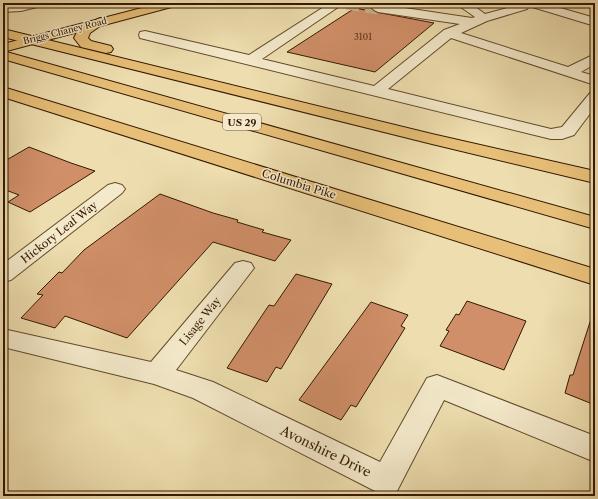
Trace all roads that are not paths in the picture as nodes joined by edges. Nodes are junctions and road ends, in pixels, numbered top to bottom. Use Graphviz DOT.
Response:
graph roads {
  1 [pos="41,3"];
  2 [pos="173,3"];
  3 [pos="338,3"];
  4 [pos="461,3"];
  5 [pos="496,3"];
  6 [pos="525,3"];
  7 [pos="530,3"];
  8 [pos="3,8"];
  9 [pos="378,8"];
  10 [pos="476,16"];
  11 [pos="100,22"];
  12 [pos="595,22"];
  13 [pos="3,33"];
  14 [pos="449,33"];
  15 [pos="145,35"];
  16 [pos="25,36"];
  17 [pos="3,48"];
  18 [pos="3,55"];
  19 [pos="595,58"];
  20 [pos="251,60"];
  21 [pos="570,73"];
  22 [pos="595,81"];
  23 [pos="377,91"];
  24 [pos="3,92"];
  25 [pos="595,96"];
  26 [pos="299,105"];
  27 [pos="595,177"];
  28 [pos="115,188"];
  29 [pos="481,192"];
  30 [pos="595,212"];
  31 [pos="417,221"];
  32 [pos="595,223"];
  33 [pos="243,268"];
  34 [pos="3,275"];
  35 [pos="595,276"];
  36 [pos="595,288"];
  37 [pos="3,338"];
  38 [pos="157,374"];
  39 [pos="595,449"];
  1 -- 8 [label="street"];
  2 -- 11 [label="main road, Briggs Chaney Road"];
  3 -- 20 [label="street"];
  4 -- 10 [label="street"];
  5 -- 10 [label="street"];
  6 -- 10 [label="street"];
  7 -- 12 [label="street"];
  9 -- 10 [label="street"];
  10 -- 14 [label="street"];
  11 -- 16 [label="main road, Briggs Chaney Road"];
  11 -- 26 [label="main road"];
  13 -- 16 [label="main road"];
  14 -- 21 [label="street"];
  14 -- 23 [label="street"];
  15 -- 20 [label="street"];
  16 -- 17 [label="main road, Briggs Chaney Road"];
  16 -- 26 [label="main road"];
  18 -- 29 [label="main road, US 29"];
  19 -- 21 [label="street"];
  20 -- 23 [label="street"];
  21 -- 22 [label="street"];
  23 -- 25 [label="street"];
  24 -- 31 [label="main road, Columbia Pike"];
  26 -- 27 [label="main road"];
  28 -- 34 [label="street, Hickory Leaf Way"];
  29 -- 30 [label="main road"];
  29 -- 32 [label="main road, US 29"];
  31 -- 35 [label="main road, Columbia Pike"];
  31 -- 36 [label="main road"];
  33 -- 38 [label="street, Lisage Way"];
  37 -- 38 [label="street, Avonshire Drive"];
  38 -- 39 [label="street, Avonshire Drive"];
}
